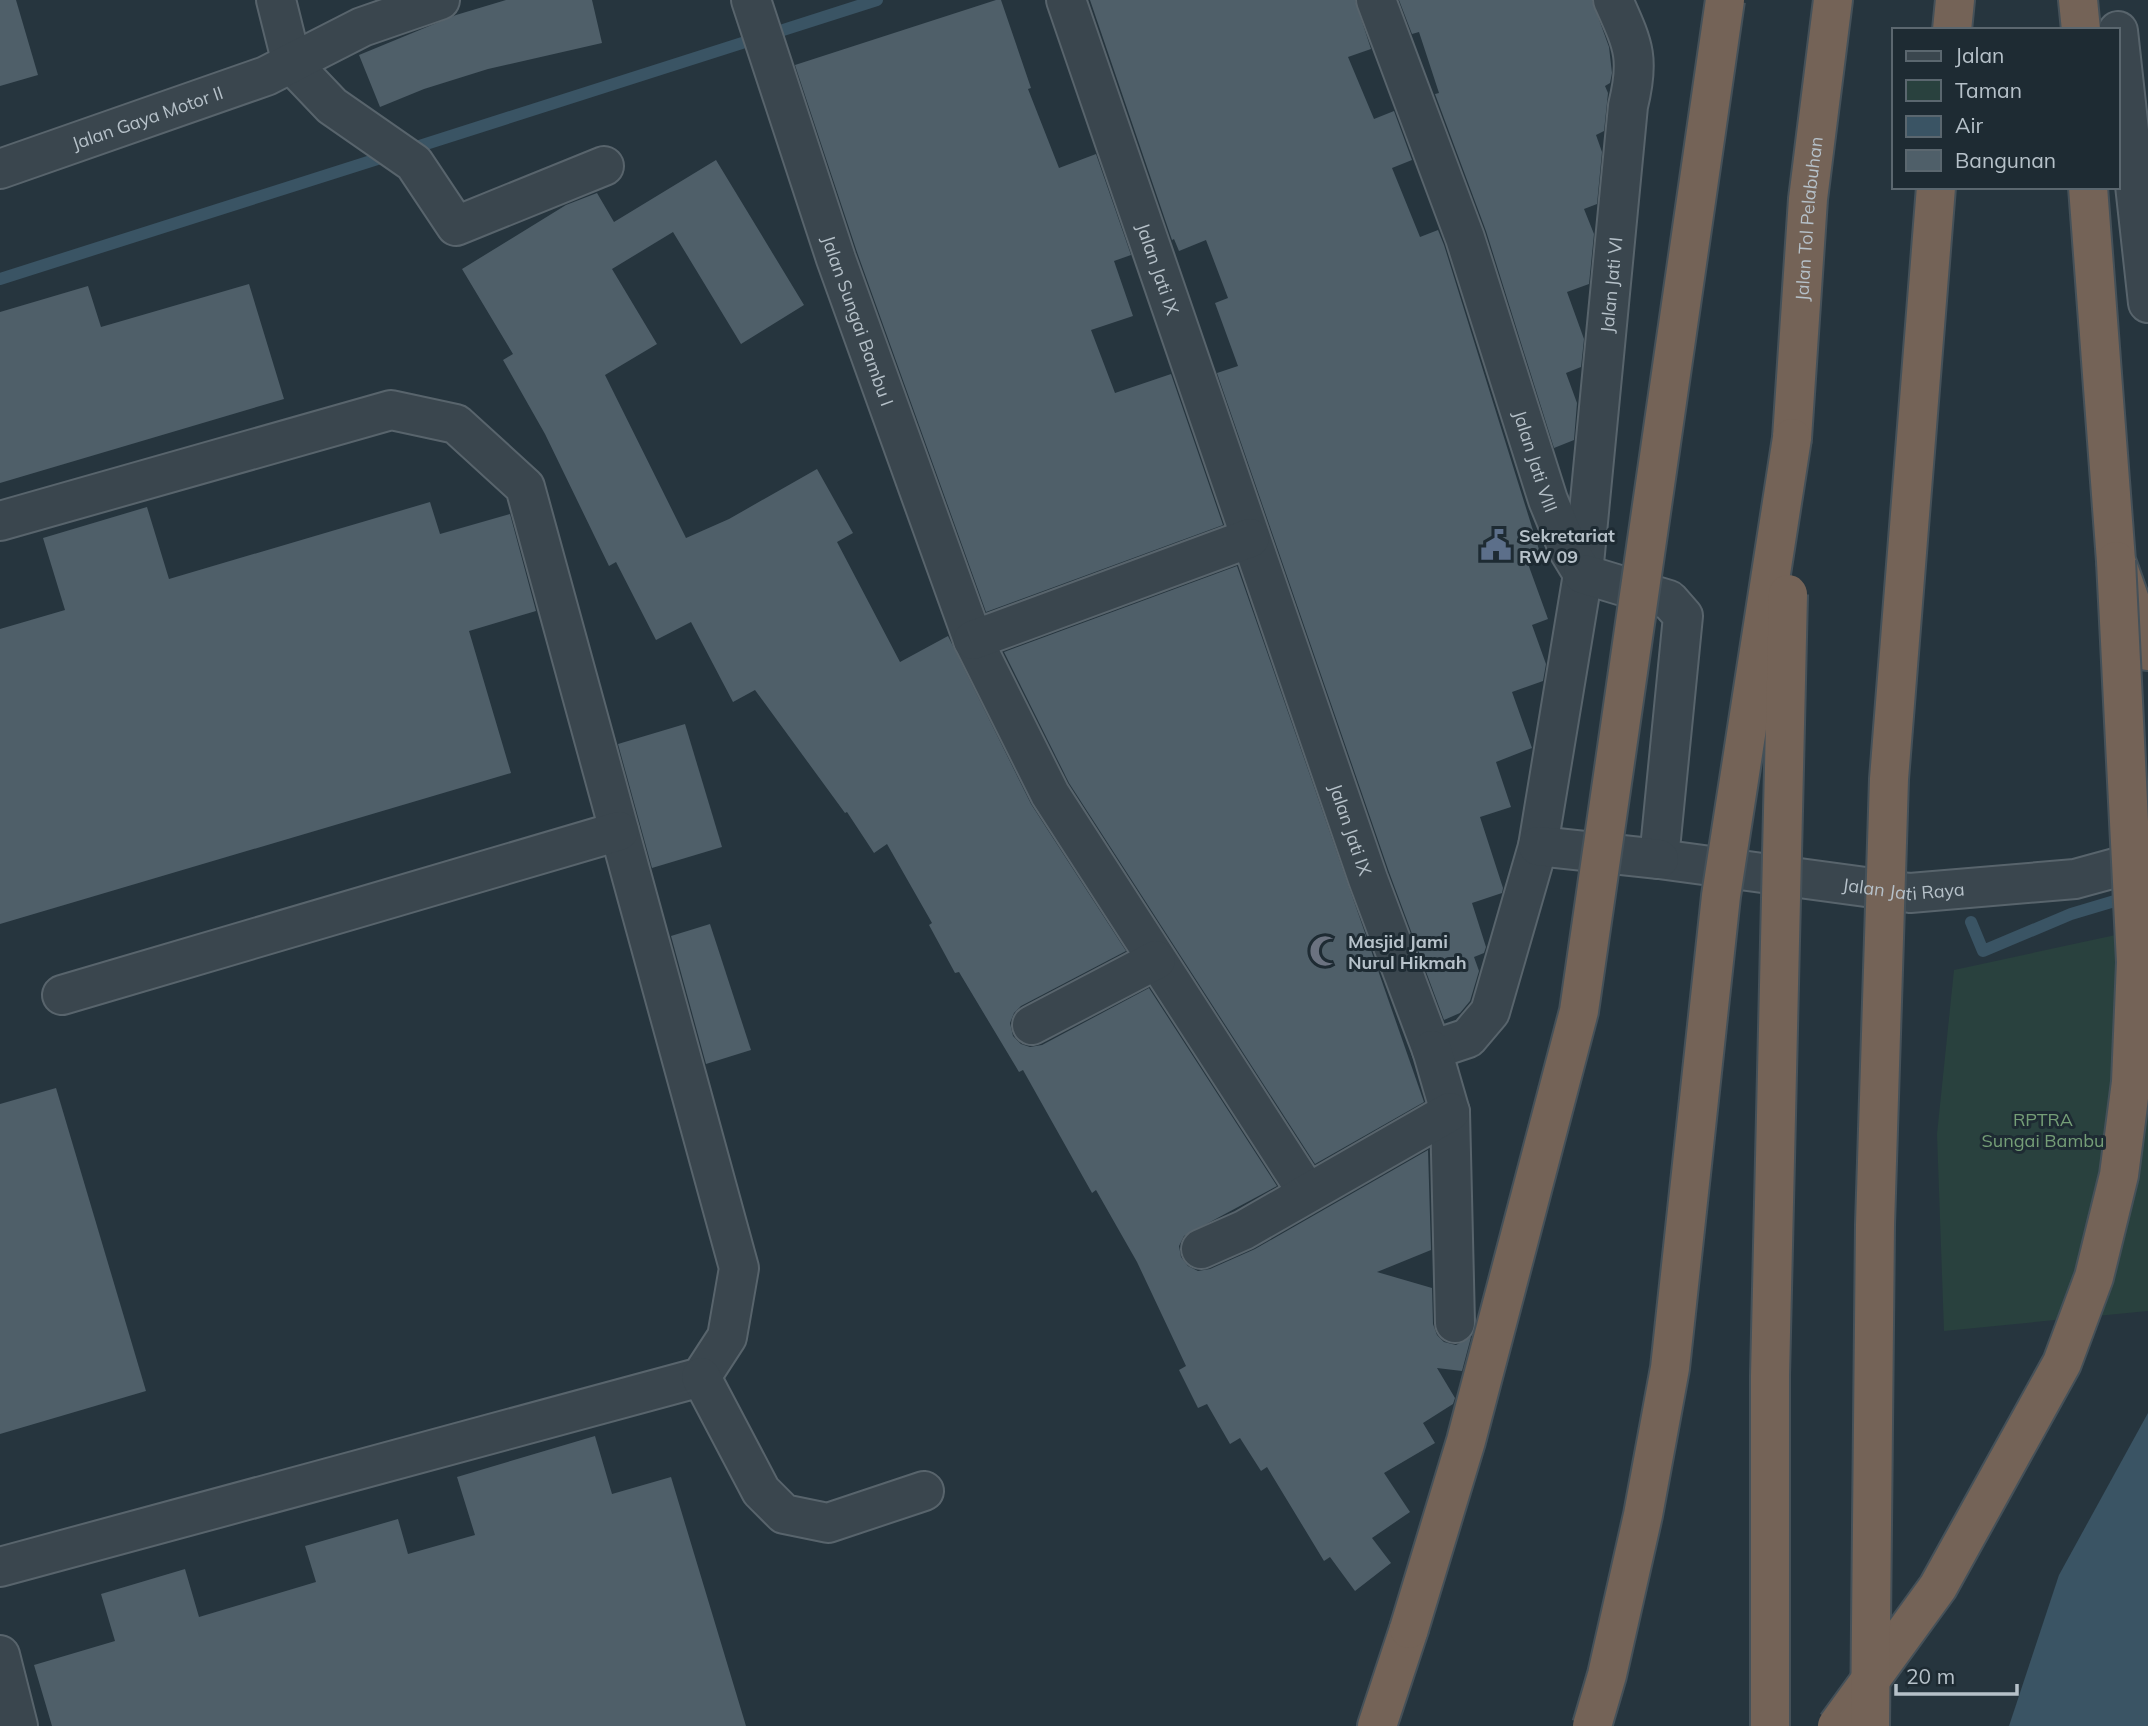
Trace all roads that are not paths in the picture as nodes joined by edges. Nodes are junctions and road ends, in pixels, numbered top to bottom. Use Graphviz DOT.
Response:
graph roads {
  1 [pos="276,0"];
  2 [pos="440,0"];
  3 [pos="1066,0"];
  4 [pos="1376,0"];
  5 [pos="1613,0"];
  6 [pos="1726,0"];
  7 [pos="1833,0"];
  8 [pos="1955,0"];
  9 [pos="2078,0"];
  10 [pos="2117,0"];
  11 [pos="753,6"];
  12 [pos="1952,28"];
  13 [pos="2081,28"];
  14 [pos="2118,28"];
  15 [pos="2120,39"];
  16 [pos="292,64"];
  17 [pos="2140,129"];
  18 [pos="604,166"];
  19 [pos="0,169"];
  20 [pos="1936,189"];
  21 [pos="2088,189"];
  22 [pos="2148,303"];
  23 [pos="1792,438"];
  24 [pos="0,521"];
  25 [pos="1250,538"];
  26 [pos="2116,561"];
  27 [pos="1583,574"];
  28 [pos="973,639"];
  29 [pos="2148,651"];
  30 [pos="619,831"];
  31 [pos="1538,846"];
  32 [pos="1659,859"];
  33 [pos="2148,859"];
  34 [pos="1156,961"];
  35 [pos="62,995"];
  36 [pos="1032,1025"];
  37 [pos="1432,1050"];
  38 [pos="1450,1112"];
  39 [pos="1307,1192"];
  40 [pos="1201,1249"];
  41 [pos="1455,1322"];
  42 [pos="701,1377"];
  43 [pos="924,1491"];
  44 [pos="0,1567"];
  45 [pos="0,1655"];
  46 [pos="18,1726"];
  47 [pos="1377,1726"];
  48 [pos="1592,1726"];
  49 [pos="1770,1726"];
  50 [pos="1837,1726"];
  51 [pos="1870,1726"];
  1 -- 16 [label="street"];
  2 -- 16 [label="street"];
  3 -- 25 [label="street, Jalan Jati IX"];
  4 -- 27 [label="street, Jalan Jati VIII"];
  5 -- 27 [label="street, Jalan Jati VI"];
  6 -- 47 [label="highway, bridge"];
  7 -- 23 [label="highway, Jalan Tol Pelabuhan"];
  8 -- 12 [label="highway"];
  9 -- 13 [label="highway"];
  10 -- 14 [label="street"];
  11 -- 28 [label="street, Jalan Sungai Bambu I"];
  15 -- 17 [label="street"];
  16 -- 18 [label="street"];
  16 -- 19 [label="street, Jalan Gaya Motor II"];
  17 -- 22 [label="street"];
  20 -- 51 [label="highway, bridge"];
  21 -- 26 [label="highway"];
  23 -- 48 [label="highway, bridge"];
  23 -- 49 [label="highway, bridge"];
  24 -- 30 [label="street"];
  25 -- 28 [label="street"];
  25 -- 37 [label="street, Jalan Jati IX"];
  26 -- 29 [label="highway, bridge"];
  26 -- 50 [label="highway, bridge"];
  27 -- 31 [label="street"];
  27 -- 32 [label="street"];
  28 -- 34 [label="street, Jalan Sungai Bambu I"];
  30 -- 35 [label="street"];
  30 -- 42 [label="street"];
  31 -- 32 [label="street, Jalan Jati Raya"];
  31 -- 37 [label="street"];
  32 -- 33 [label="street, Jalan Jati Raya"];
  34 -- 36 [label="street"];
  34 -- 39 [label="street, Jalan Sungai Bambu I"];
  37 -- 38 [label="street, Jalan Jati IX"];
  38 -- 39 [label="street"];
  38 -- 41 [label="street, Jalan Jati IX"];
  39 -- 40 [label="street"];
  42 -- 43 [label="street"];
  42 -- 44 [label="street"];
  45 -- 46 [label="street"];
}
